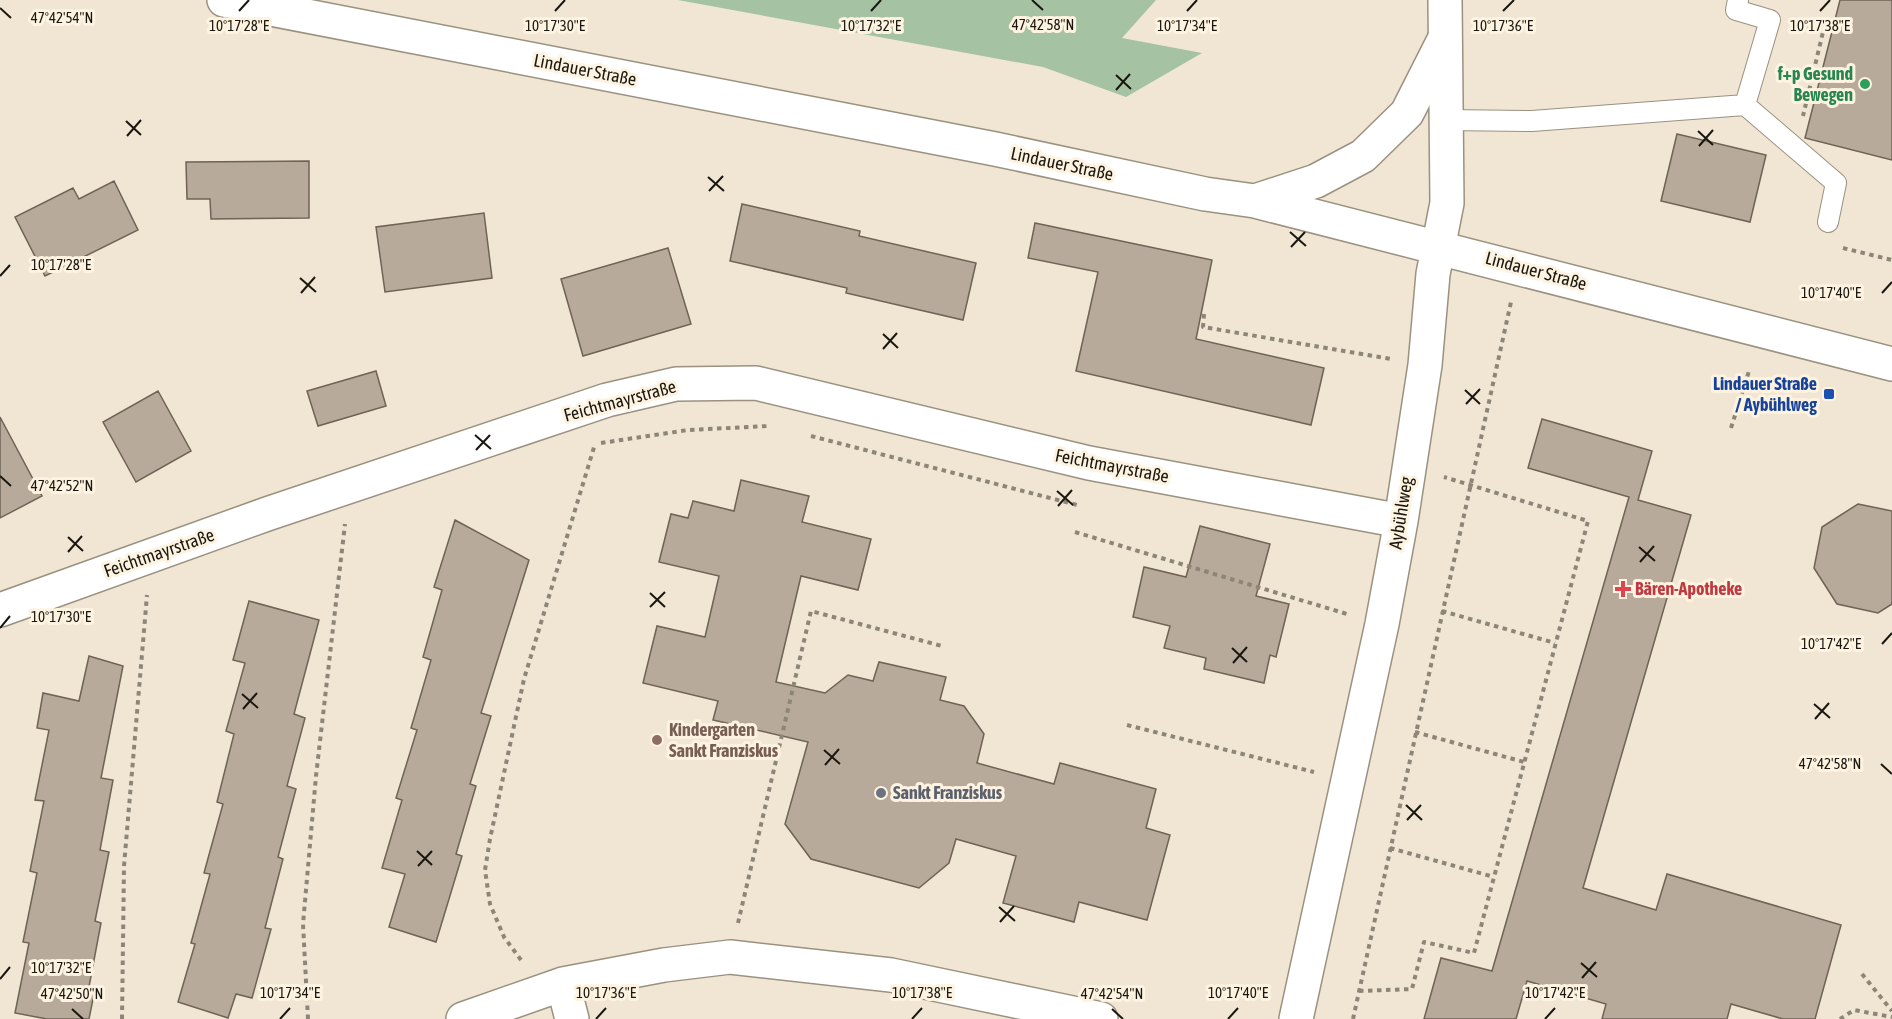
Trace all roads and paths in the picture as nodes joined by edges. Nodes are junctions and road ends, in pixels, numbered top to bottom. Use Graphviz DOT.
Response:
graph roads {
  1 [pos="224,0"];
  2 [pos="1444,0"];
  3 [pos="1738,0"];
  4 [pos="1799,26"];
  5 [pos="1445,38"];
  6 [pos="1745,105"];
  7 [pos="1446,120"];
  8 [pos="1787,143"];
  9 [pos="1256,201"];
  10 [pos="1828,222"];
  11 [pos="1440,246"];
  12 [pos="1892,260"];
  13 [pos="1512,298"];
  14 [pos="1204,314"];
  15 [pos="1892,364"];
  16 [pos="1425,365"];
  17 [pos="1750,368"];
  18 [pos="780,428"];
  19 [pos="1731,428"];
  20 [pos="803,434"];
  21 [pos="595,444"];
  22 [pos="584,447"];
  23 [pos="1409,466"];
  24 [pos="1469,484"];
  25 [pos="344,488"];
  26 [pos="1081,506"];
  27 [pos="356,521"];
  28 [pos="1401,521"];
  29 [pos="345,525"];
  30 [pos="334,528"];
  31 [pos="1075,532"];
  32 [pos="157,590"];
  33 [pos="147,594"];
  34 [pos="136,598"];
  35 [pos="0,610"];
  36 [pos="1442,611"];
  37 [pos="1382,624"];
  38 [pos="1555,643"];
  39 [pos="942,646"];
  40 [pos="1127,726"];
  41 [pos="1415,732"];
  42 [pos="1524,762"];
  43 [pos="1347,780"];
  44 [pos="1390,848"];
  45 [pos="1494,877"];
  46 [pos="730,957"];
  47 [pos="1863,974"];
  48 [pos="548,989"];
  49 [pos="1359,992"];
  50 [pos="1892,1011"];
  51 [pos="1892,1017"];
  52 [pos="122,1019"];
  53 [pos="308,1019"];
  54 [pos="463,1019"];
  55 [pos="572,1019"];
  56 [pos="1101,1019"];
  57 [pos="1296,1019"];
  58 [pos="1353,1019"];
  59 [pos="1840,1019"];
  1 -- 9 [label="street, Lindauer Straße"];
  2 -- 5 [label="street, Aybühlweg"];
  3 -- 6 [label="lane"];
  4 -- 8 [label="path"];
  5 -- 7 [label="street, Aybühlweg"];
  5 -- 9 [label="street"];
  6 -- 7 [label="lane"];
  6 -- 8 [label="lane"];
  7 -- 11 [label="street, Aybühlweg"];
  8 -- 10 [label="lane"];
  9 -- 11 [label="street, Lindauer Straße"];
  10 -- 12 [label="path"];
  11 -- 15 [label="street, Lindauer Straße"];
  11 -- 16 [label="street, Aybühlweg"];
  13 -- 24 [label="path"];
  14 -- 16 [label="path"];
  16 -- 23 [label="street, Aybühlweg"];
  17 -- 19 [label="path"];
  18 -- 21 [label="path"];
  20 -- 26 [label="path"];
  21 -- 22 [label="path"];
  21 -- 48 [label="path"];
  23 -- 24 [label="path"];
  23 -- 28 [label="street, Aybühlweg"];
  24 -- 36 [label="path"];
  24 -- 38 [label="path"];
  25 -- 28 [label="street, Feichtmayrstraße"];
  25 -- 29 [label="path"];
  25 -- 35 [label="street, Feichtmayrstraße"];
  27 -- 29 [label="path"];
  28 -- 37 [label="street, Aybühlweg"];
  29 -- 30 [label="path"];
  29 -- 53 [label="path"];
  31 -- 37 [label="path"];
  32 -- 33 [label="path"];
  33 -- 34 [label="path"];
  33 -- 52 [label="path"];
  36 -- 38 [label="path"];
  36 -- 41 [label="path"];
  37 -- 43 [label="street, Aybühlweg"];
  38 -- 42 [label="path"];
  39 -- 46 [label="path"];
  40 -- 43 [label="path"];
  41 -- 42 [label="path"];
  41 -- 44 [label="path"];
  42 -- 45 [label="path"];
  43 -- 57 [label="street, Aybühlweg"];
  44 -- 45 [label="path"];
  44 -- 49 [label="path"];
  45 -- 49 [label="path"];
  46 -- 48 [label="street"];
  46 -- 56 [label="street"];
  47 -- 50 [label="path"];
  48 -- 54 [label="street"];
  48 -- 55 [label="street"];
  49 -- 58 [label="path"];
  51 -- 59 [label="path"];
}
